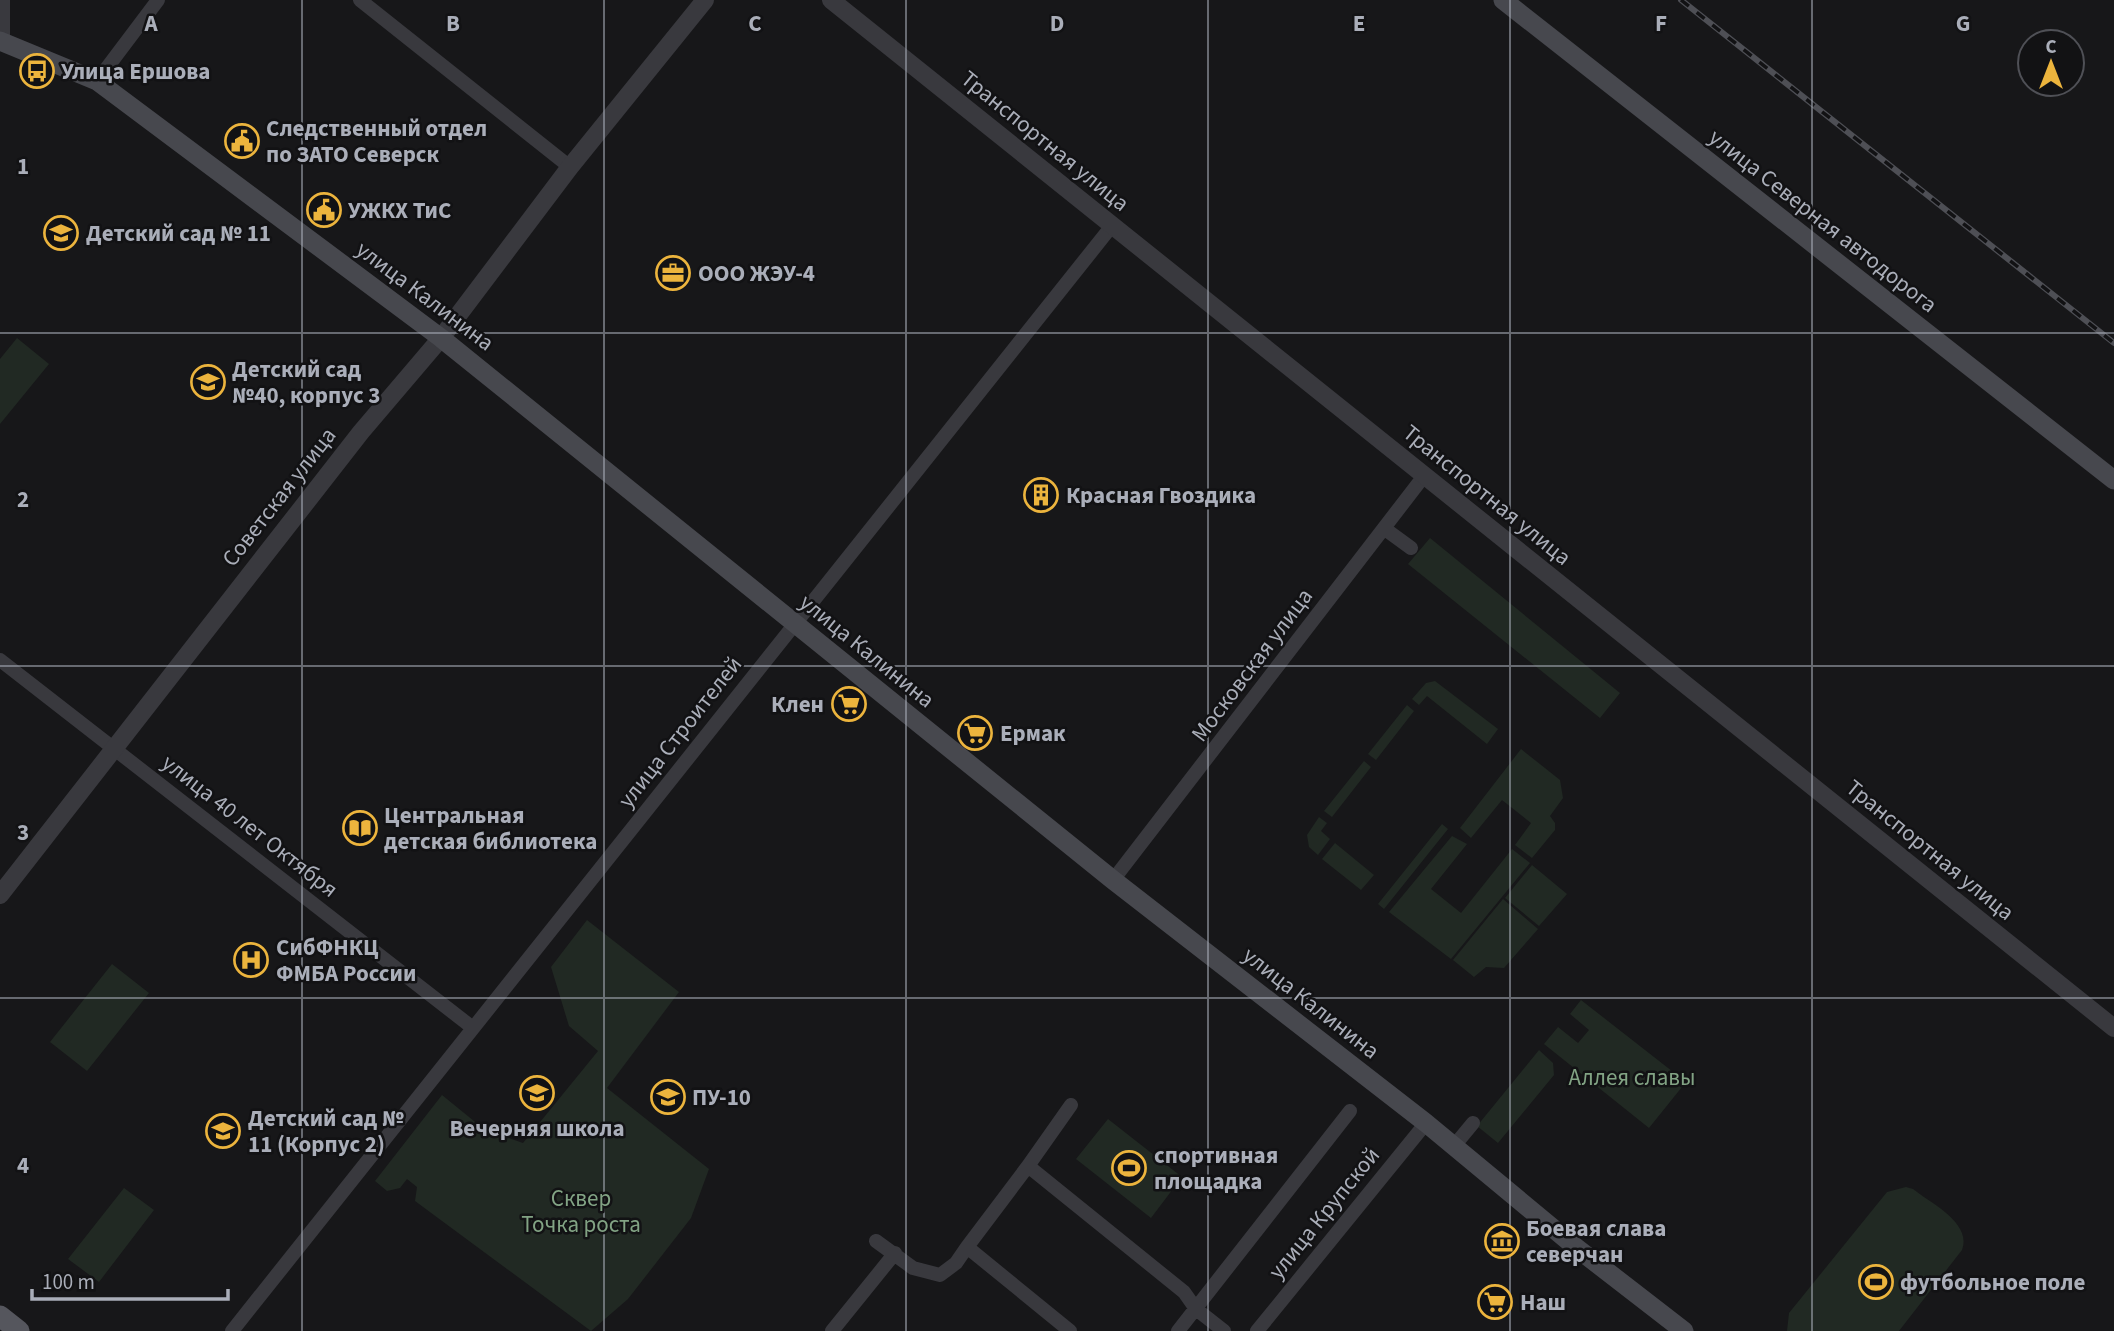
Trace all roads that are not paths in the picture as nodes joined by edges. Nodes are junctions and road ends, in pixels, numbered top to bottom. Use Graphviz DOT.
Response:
graph roads {
  1 [pos="3,0"];
  2 [pos="158,0"];
  3 [pos="360,0"];
  4 [pos="705,0"];
  5 [pos="831,0"];
  6 [pos="1503,0"];
  7 [pos="2,41"];
  8 [pos="97,81"];
  9 [pos="569,167"];
  10 [pos="1111,227"];
  11 [pos="441,338"];
  12 [pos="1424,476"];
  13 [pos="2114,480"];
  14 [pos="1385,529"];
  15 [pos="1411,548"];
  16 [pos="795,624"];
  17 [pos="0,660"];
  18 [pos="113,750"];
  19 [pos="1113,880"];
  20 [pos="0,895"];
  21 [pos="473,1028"];
  22 [pos="2114,1028"];
  23 [pos="1071,1105"];
  24 [pos="1350,1111"];
  25 [pos="1426,1123"];
  26 [pos="1473,1123"];
  27 [pos="1454,1146"];
  28 [pos="1028,1166"];
  29 [pos="876,1241"];
  30 [pos="967,1247"];
  31 [pos="895,1253"];
  32 [pos="1196,1309"];
  33 [pos="0,1316"];
  34 [pos="19,1331"];
  35 [pos="232,1331"];
  36 [pos="832,1331"];
  37 [pos="1070,1331"];
  38 [pos="1178,1331"];
  39 [pos="1224,1331"];
  40 [pos="1257,1331"];
  41 [pos="1684,1331"];
  1 -- 7 [label="street"];
  2 -- 8 [label="street"];
  3 -- 9 [label="street"];
  4 -- 9 [label="street, Советская улица"];
  5 -- 10 [label="street, Транспортная улица"];
  6 -- 13 [label="main road, улица Северная автодорога"];
  7 -- 8 [label="main road, улица Калинина"];
  8 -- 11 [label="main road, улица Калинина"];
  9 -- 11 [label="street, Советская улица"];
  10 -- 12 [label="street, Транспортная улица"];
  10 -- 16 [label="street, улица Строителей"];
  11 -- 16 [label="main road, улица Калинина"];
  11 -- 18 [label="street, Советская улица"];
  12 -- 14 [label="street, Московская улица"];
  12 -- 22 [label="street, Транспортная улица"];
  14 -- 15 [label="street"];
  14 -- 19 [label="street, Московская улица"];
  16 -- 19 [label="main road, улица Калинина"];
  16 -- 21 [label="street, улица Строителей"];
  17 -- 18 [label="street, улица 40 лет Октября"];
  18 -- 20 [label="street, Советская улица"];
  18 -- 21 [label="street, улица 40 лет Октября"];
  19 -- 25 [label="main road, улица Калинина"];
  21 -- 35 [label="street, улица Строителей"];
  23 -- 28 [label="street"];
  24 -- 32 [label="street"];
  25 -- 27 [label="main road, улица Калинина"];
  25 -- 40 [label="street, улица Крупской"];
  26 -- 27 [label="street"];
  27 -- 41 [label="main road, улица Калинина"];
  28 -- 30 [label="street"];
  28 -- 32 [label="street"];
  29 -- 31 [label="street"];
  30 -- 31 [label="street"];
  30 -- 37 [label="street"];
  31 -- 36 [label="street"];
  32 -- 38 [label="street"];
  32 -- 39 [label="street"];
  33 -- 34 [label="main road"];
}
